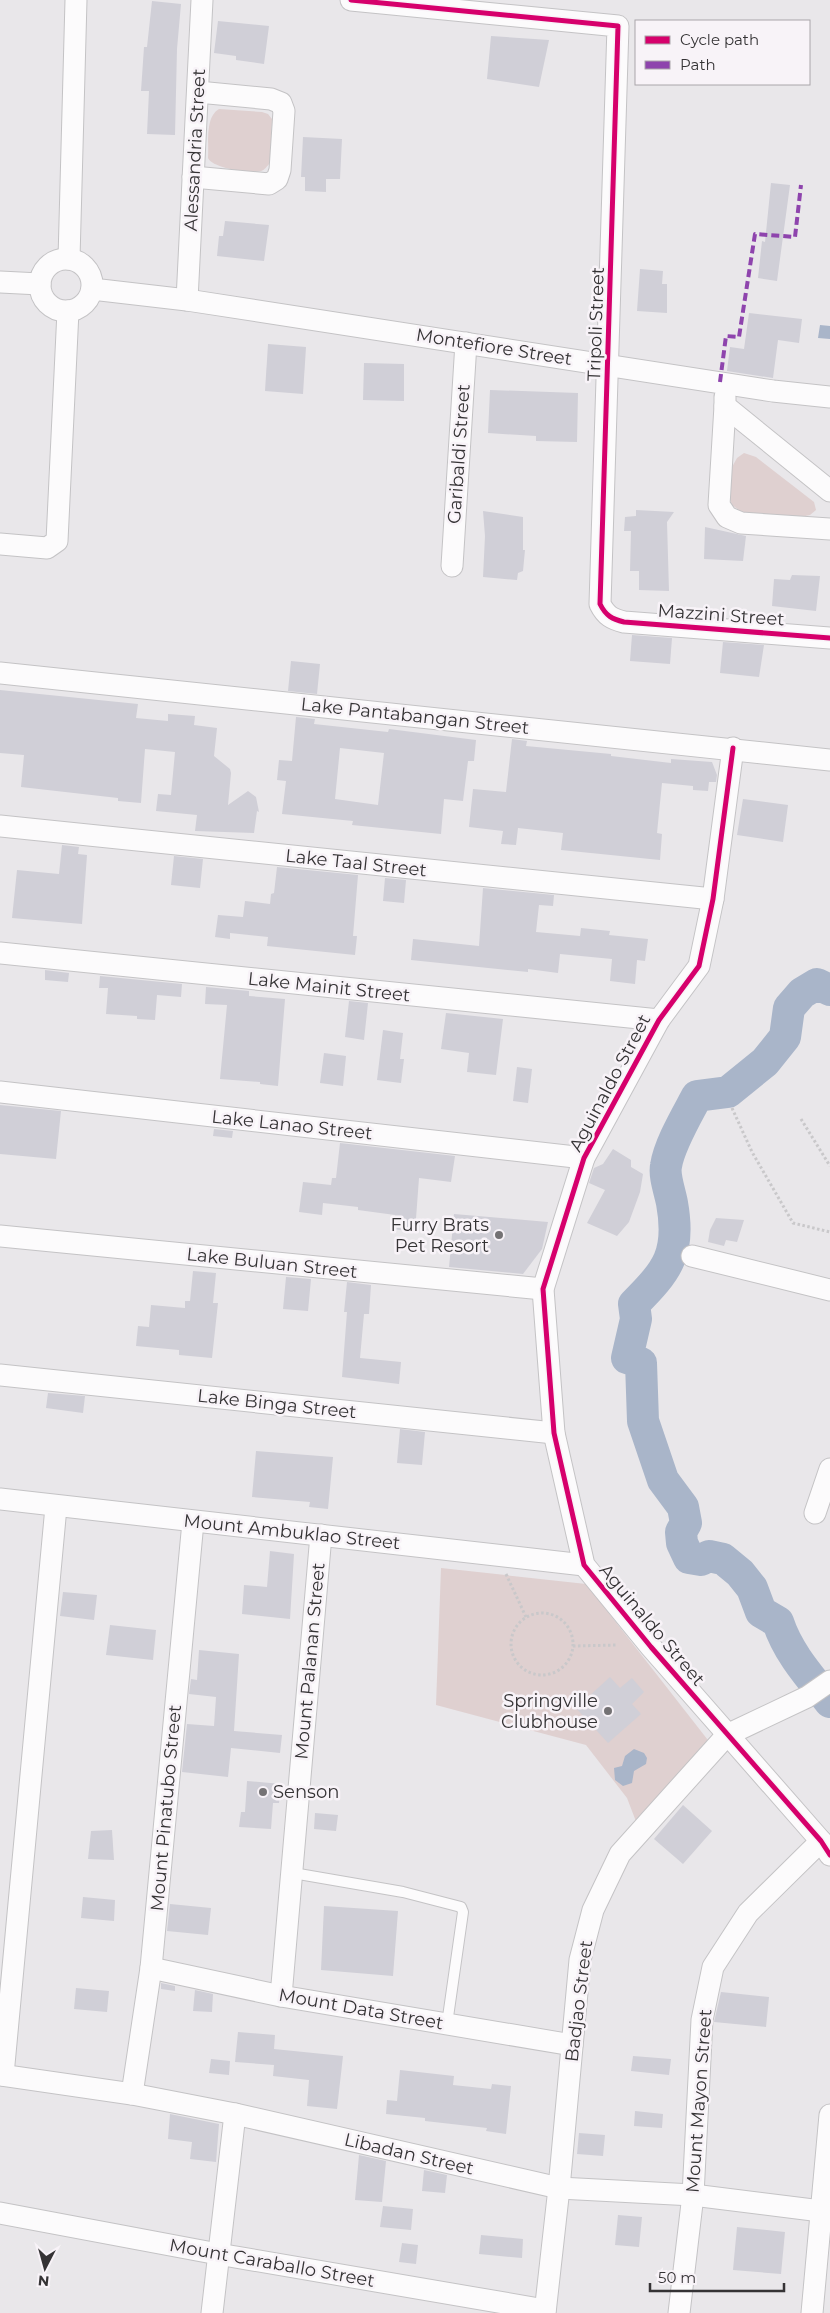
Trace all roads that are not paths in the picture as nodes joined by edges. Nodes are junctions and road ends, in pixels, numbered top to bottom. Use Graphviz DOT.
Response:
graph roads {
  1 [pos="76,0"];
  2 [pos="202,0"];
  3 [pos="351,0"];
  4 [pos="465,6"];
  5 [pos="198,92"];
  6 [pos="193,177"];
  7 [pos="69,259"];
  8 [pos="0,282"];
  9 [pos="40,284"];
  10 [pos="92,289"];
  11 [pos="187,300"];
  12 [pos="68,311"];
  13 [pos="466,343"];
  14 [pos="608,365"];
  15 [pos="726,384"];
  16 [pos="830,397"];
  17 [pos="724,406"];
  18 [pos="830,491"];
  19 [pos="830,529"];
  20 [pos="0,544"];
  21 [pos="452,566"];
  22 [pos="611,619"];
  23 [pos="830,638"];
  24 [pos="0,673"];
  25 [pos="732,748"];
  26 [pos="830,760"];
  27 [pos="0,826"];
  28 [pos="713,900"];
  29 [pos="0,953"];
  30 [pos="659,1020"];
  31 [pos="0,1092"];
  32 [pos="584,1158"];
  33 [pos="0,1236"];
  34 [pos="692,1256"];
  35 [pos="544,1289"];
  36 [pos="830,1290"];
  37 [pos="0,1375"];
  38 [pos="554,1433"];
  39 [pos="830,1469"];
  40 [pos="0,1500"];
  41 [pos="56,1507"];
  42 [pos="815,1513"];
  43 [pos="193,1522"];
  44 [pos="321,1535"];
  45 [pos="584,1565"];
  46 [pos="828,1683"];
  47 [pos="727,1735"];
  48 [pos="826,1848"];
  49 [pos="292,1873"];
  50 [pos="151,1968"];
  51 [pos="281,1996"];
  52 [pos="446,2024"];
  53 [pos="572,2044"];
  54 [pos="2,2075"];
  55 [pos="132,2094"];
  56 [pos="234,2114"];
  57 [pos="830,2115"];
  58 [pos="559,2188"];
  59 [pos="693,2195"];
  60 [pos="821,2211"];
  61 [pos="0,2213"];
  62 [pos="218,2254"];
  63 [pos="545,2312"];
  64 [pos="212,2313"];
  65 [pos="679,2313"];
  66 [pos="812,2313"];
  1 -- 7 [label="street"];
  2 -- 5 [label="street, Alessandria Street"];
  3 -- 4 [label="street"];
  4 -- 14 [label="street, Tripoli Street"];
  5 -- 6 [label="street, Alessandria Street"];
  5 -- 6 [label="street"];
  6 -- 11 [label="street, Alessandria Street"];
  7 -- 9 [label="street"];
  7 -- 10 [label="street"];
  8 -- 9 [label="street"];
  9 -- 12 [label="street"];
  10 -- 11 [label="street, Montefiore Street"];
  10 -- 12 [label="street"];
  11 -- 13 [label="street, Montefiore Street"];
  12 -- 20 [label="street"];
  13 -- 14 [label="street, Montefiore Street"];
  13 -- 21 [label="street, Garibaldi Street"];
  14 -- 15 [label="street, Montefiore Street"];
  14 -- 22 [label="street, Tripoli Street"];
  15 -- 16 [label="street, Montefiore Street"];
  15 -- 17 [label="street"];
  17 -- 18 [label="street"];
  17 -- 19 [label="street"];
  22 -- 23 [label="street, Mazzini Street"];
  24 -- 25 [label="street, Lake Pantabangan Street"];
  25 -- 26 [label="street, Lake Pantabangan Street"];
  25 -- 28 [label="street, Aguinaldo Street"];
  27 -- 28 [label="street, Lake Taal Street"];
  28 -- 30 [label="street, Aguinaldo Street"];
  29 -- 30 [label="street, Lake Mainit Street"];
  30 -- 32 [label="street, Aguinaldo Street"];
  31 -- 32 [label="street, Lake Lanao Street"];
  32 -- 35 [label="street, Aguinaldo Street"];
  33 -- 35 [label="street, Lake Buluan Street"];
  34 -- 36 [label="street"];
  35 -- 38 [label="street, Aguinaldo Street"];
  37 -- 38 [label="street, Lake Binga Street"];
  38 -- 45 [label="street, Aguinaldo Street"];
  39 -- 42 [label="street"];
  40 -- 41 [label="street, Mount Ambuklao Street"];
  41 -- 43 [label="street, Mount Ambuklao Street"];
  41 -- 54 [label="street"];
  43 -- 44 [label="street, Mount Ambuklao Street"];
  43 -- 50 [label="street, Mount Pinatubo Street"];
  44 -- 45 [label="street, Mount Ambuklao Street"];
  44 -- 49 [label="street, Mount Palanan Street"];
  45 -- 47 [label="street, Aguinaldo Street"];
  46 -- 47 [label="street"];
  47 -- 48 [label="street, Aguinaldo Street"];
  47 -- 53 [label="street, Badjao Street"];
  48 -- 59 [label="street, Mount Mayon Street"];
  49 -- 51 [label="street, Mount Palanan Street"];
  49 -- 52 [label="lane"];
  50 -- 51 [label="street, Mount Data Street"];
  50 -- 55 [label="street, Mount Pinatubo Street"];
  51 -- 52 [label="street, Mount Data Street"];
  52 -- 53 [label="street, Mount Data Street"];
  53 -- 58 [label="street, Badjao Street"];
  54 -- 55 [label="street, Libadan Street"];
  55 -- 56 [label="street, Libadan Street"];
  56 -- 58 [label="street, Libadan Street"];
  56 -- 62 [label="street"];
  57 -- 60 [label="street"];
  58 -- 59 [label="street, Libadan Street"];
  58 -- 63 [label="street, Badjao Street"];
  59 -- 60 [label="street, Libadan Street"];
  59 -- 65 [label="street, Mount Mayon Street"];
  60 -- 66 [label="street"];
  61 -- 62 [label="street, Mount Caraballo Street"];
  62 -- 63 [label="street, Mount Caraballo Street"];
  62 -- 64 [label="street"];
}
